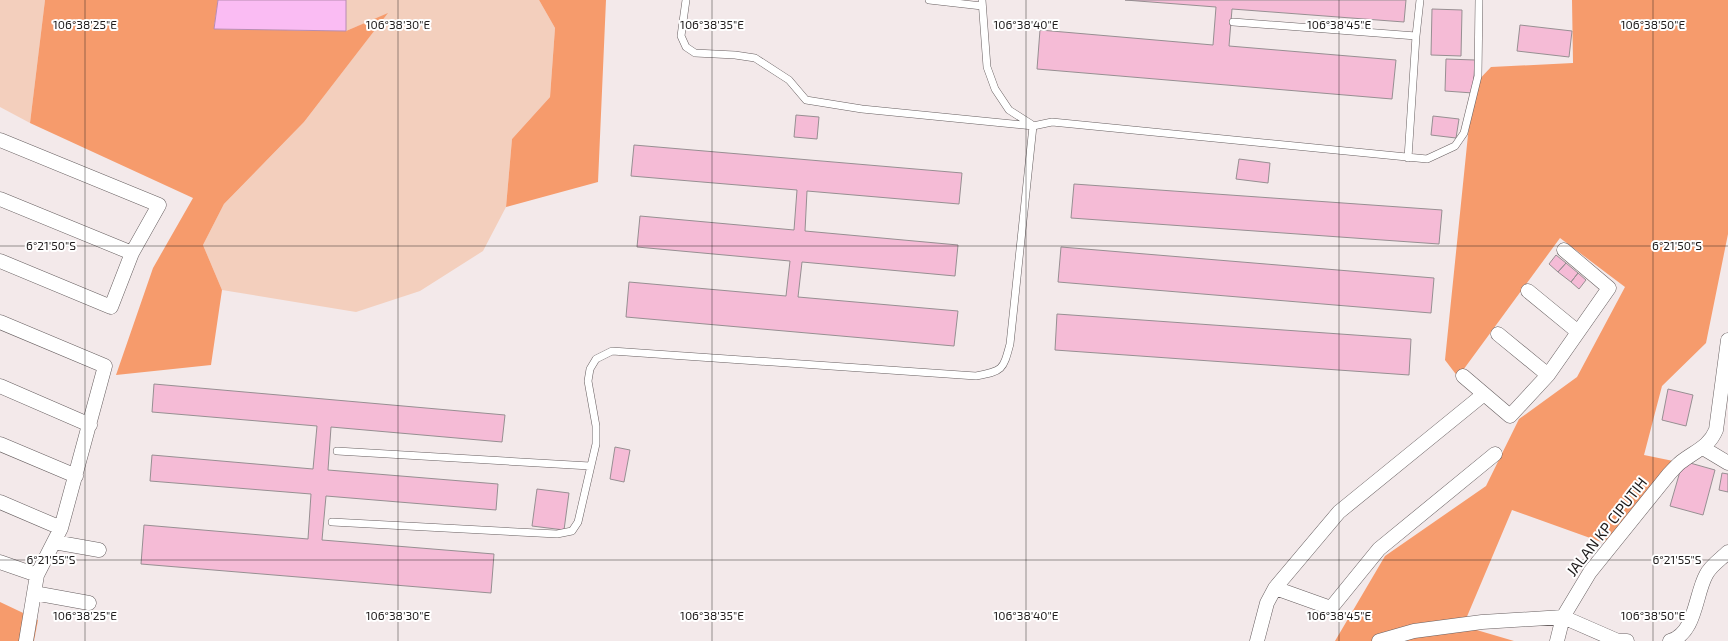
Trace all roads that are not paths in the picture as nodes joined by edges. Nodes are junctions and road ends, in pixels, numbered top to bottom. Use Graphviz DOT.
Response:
graph roads {
  1 [pos="686,0"];
  2 [pos="928,0"];
  3 [pos="1420,0"];
  4 [pos="1479,0"];
  5 [pos="982,3"];
  6 [pos="1233,22"];
  7 [pos="1416,36"];
  8 [pos="1033,126"];
  9 [pos="0,140"];
  10 [pos="1408,158"];
  11 [pos="0,199"];
  12 [pos="1564,250"];
  13 [pos="132,253"];
  14 [pos="0,261"];
  15 [pos="1528,291"];
  16 [pos="0,322"];
  17 [pos="1578,332"];
  18 [pos="1498,334"];
  19 [pos="1728,340"];
  20 [pos="1726,363"];
  21 [pos="1463,376"];
  22 [pos="1548,376"];
  23 [pos="0,386"];
  24 [pos="1484,394"];
  25 [pos="90,425"];
  26 [pos="0,444"];
  27 [pos="1703,448"];
  28 [pos="337,451"];
  29 [pos="1495,454"];
  30 [pos="1728,463"];
  31 [pos="590,466"];
  32 [pos="76,476"];
  33 [pos="0,502"];
  34 [pos="332,522"];
  35 [pos="62,528"];
  36 [pos="54,542"];
  37 [pos="98,550"];
  38 [pos="1728,552"];
  39 [pos="0,562"];
  40 [pos="37,575"];
  41 [pos="1274,588"];
  42 [pos="34,593"];
  43 [pos="90,603"];
  44 [pos="1563,618"];
  45 [pos="1675,640"];
  46 [pos="26,641"];
  47 [pos="1257,641"];
  48 [pos="1379,641"];
  49 [pos="1557,641"];
  50 [pos="1627,641"];
  1 -- 8 [label="lane"];
  2 -- 5 [label="lane"];
  3 -- 7 [label="lane"];
  4 -- 10 [label="lane"];
  5 -- 8 [label="lane"];
  6 -- 7 [label="lane"];
  7 -- 10 [label="lane"];
  8 -- 10 [label="lane"];
  8 -- 31 [label="lane"];
  9 -- 13 [label="street"];
  11 -- 13 [label="street"];
  12 -- 17 [label="street"];
  13 -- 14 [label="street"];
  15 -- 17 [label="street"];
  16 -- 25 [label="street"];
  17 -- 22 [label="street"];
  18 -- 22 [label="street"];
  19 -- 20 [label="street"];
  20 -- 27 [label="street"];
  21 -- 24 [label="street"];
  22 -- 24 [label="street"];
  23 -- 25 [label="street"];
  24 -- 41 [label="street"];
  25 -- 32 [label="street"];
  26 -- 32 [label="street"];
  27 -- 30 [label="street"];
  27 -- 44 [label="street, JALAN KP CIPUTIH"];
  28 -- 31 [label="lane"];
  29 -- 41 [label="street"];
  31 -- 34 [label="lane"];
  32 -- 35 [label="street"];
  33 -- 35 [label="street"];
  35 -- 36 [label="street"];
  36 -- 37 [label="street"];
  36 -- 40 [label="street"];
  38 -- 45 [label="street"];
  39 -- 40 [label="street"];
  40 -- 42 [label="street"];
  41 -- 47 [label="street"];
  42 -- 43 [label="street"];
  42 -- 46 [label="street"];
  44 -- 48 [label="street"];
  44 -- 49 [label="street, JALAN KP CIPUTIH"];
  44 -- 50 [label="street"];
}
